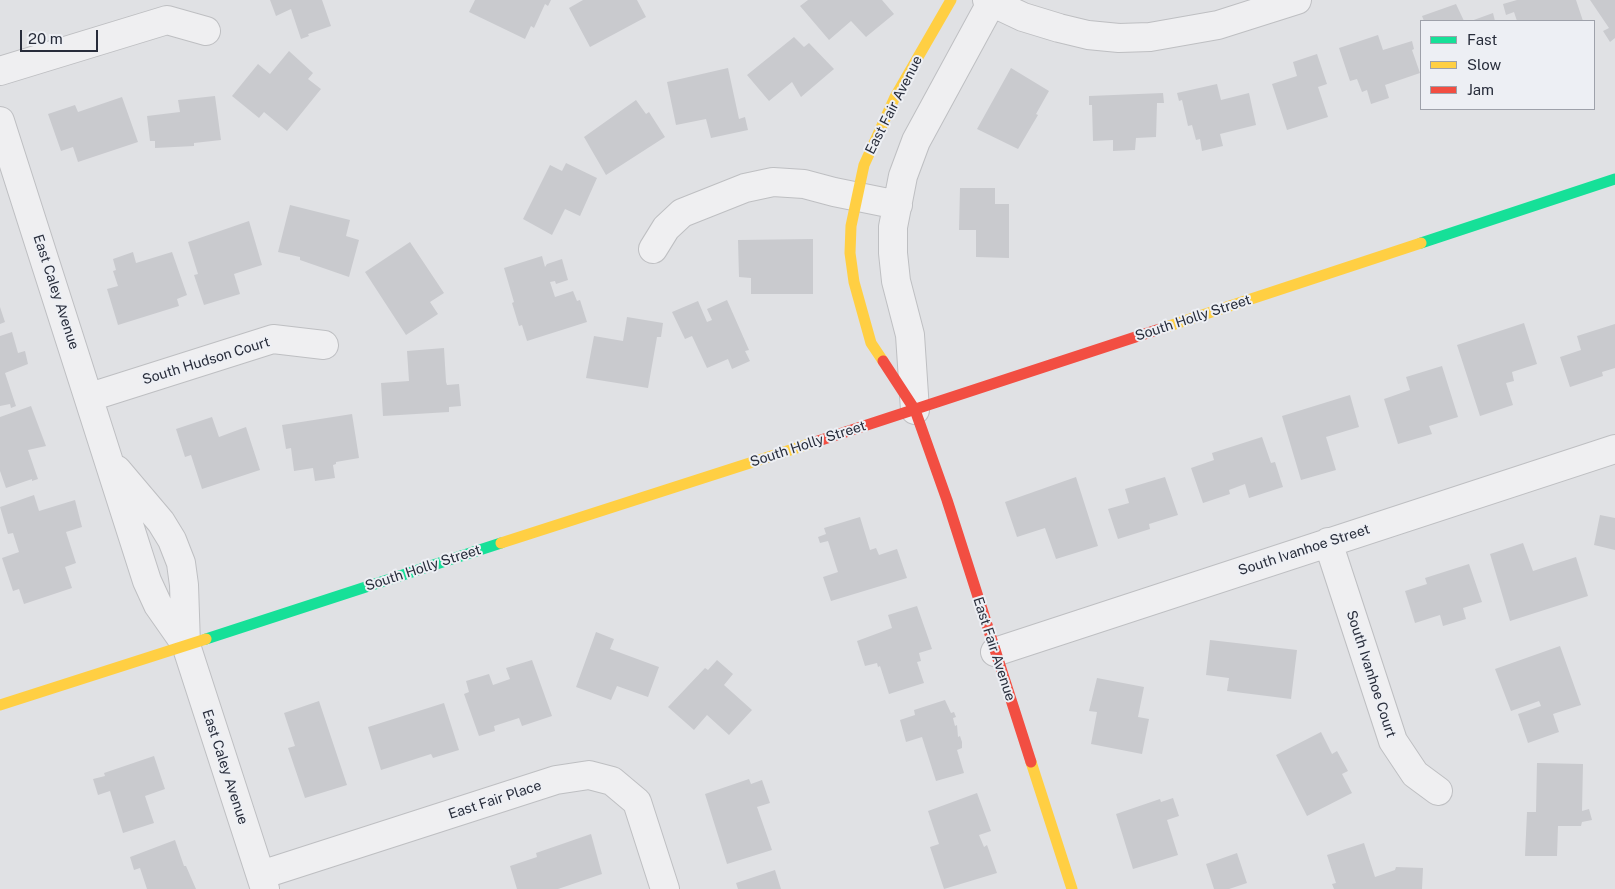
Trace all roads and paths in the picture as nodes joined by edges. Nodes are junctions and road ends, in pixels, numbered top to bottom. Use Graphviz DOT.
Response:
graph roads {
  1 [pos="951,0"];
  2 [pos="1297,0"];
  3 [pos="989,2"];
  4 [pos="206,31"];
  5 [pos="0,71"];
  6 [pos="0,121"];
  7 [pos="1615,179"];
  8 [pos="856,197"];
  9 [pos="898,205"];
  10 [pos="654,249"];
  11 [pos="324,345"];
  12 [pos="90,397"];
  13 [pos="915,410"];
  14 [pos="1615,449"];
  15 [pos="111,464"];
  16 [pos="1328,542"];
  17 [pos="186,644"];
  18 [pos="995,652"];
  19 [pos="0,705"];
  20 [pos="1438,791"];
  21 [pos="263,882"];
  22 [pos="665,889"];
  23 [pos="1072,889"];
  1 -- 8 [label="main road, East Fair Avenue"];
  2 -- 3 [label="street"];
  3 -- 9 [label="street, East Fair Avenue"];
  4 -- 5 [label="street"];
  6 -- 12 [label="street, East Caley Avenue"];
  7 -- 13 [label="main road, South Holly Street"];
  8 -- 9 [label="street"];
  8 -- 10 [label="street"];
  8 -- 13 [label="main road, East Fair Avenue"];
  9 -- 13 [label="street, East Fair Avenue"];
  11 -- 12 [label="street, South Hudson Court"];
  12 -- 15 [label="street, East Caley Avenue"];
  13 -- 17 [label="main road, South Holly Street"];
  13 -- 18 [label="main road, East Fair Avenue"];
  14 -- 16 [label="street, South Ivanhoe Street"];
  15 -- 17 [label="street, East Caley Avenue"];
  15 -- 17 [label="street, East Caley Avenue"];
  16 -- 18 [label="street, South Ivanhoe Street"];
  16 -- 20 [label="street, South Ivanhoe Court"];
  17 -- 19 [label="main road, South Holly Street"];
  17 -- 21 [label="street, East Caley Avenue"];
  18 -- 23 [label="main road, East Fair Avenue"];
  21 -- 22 [label="street, East Fair Place"];
}
